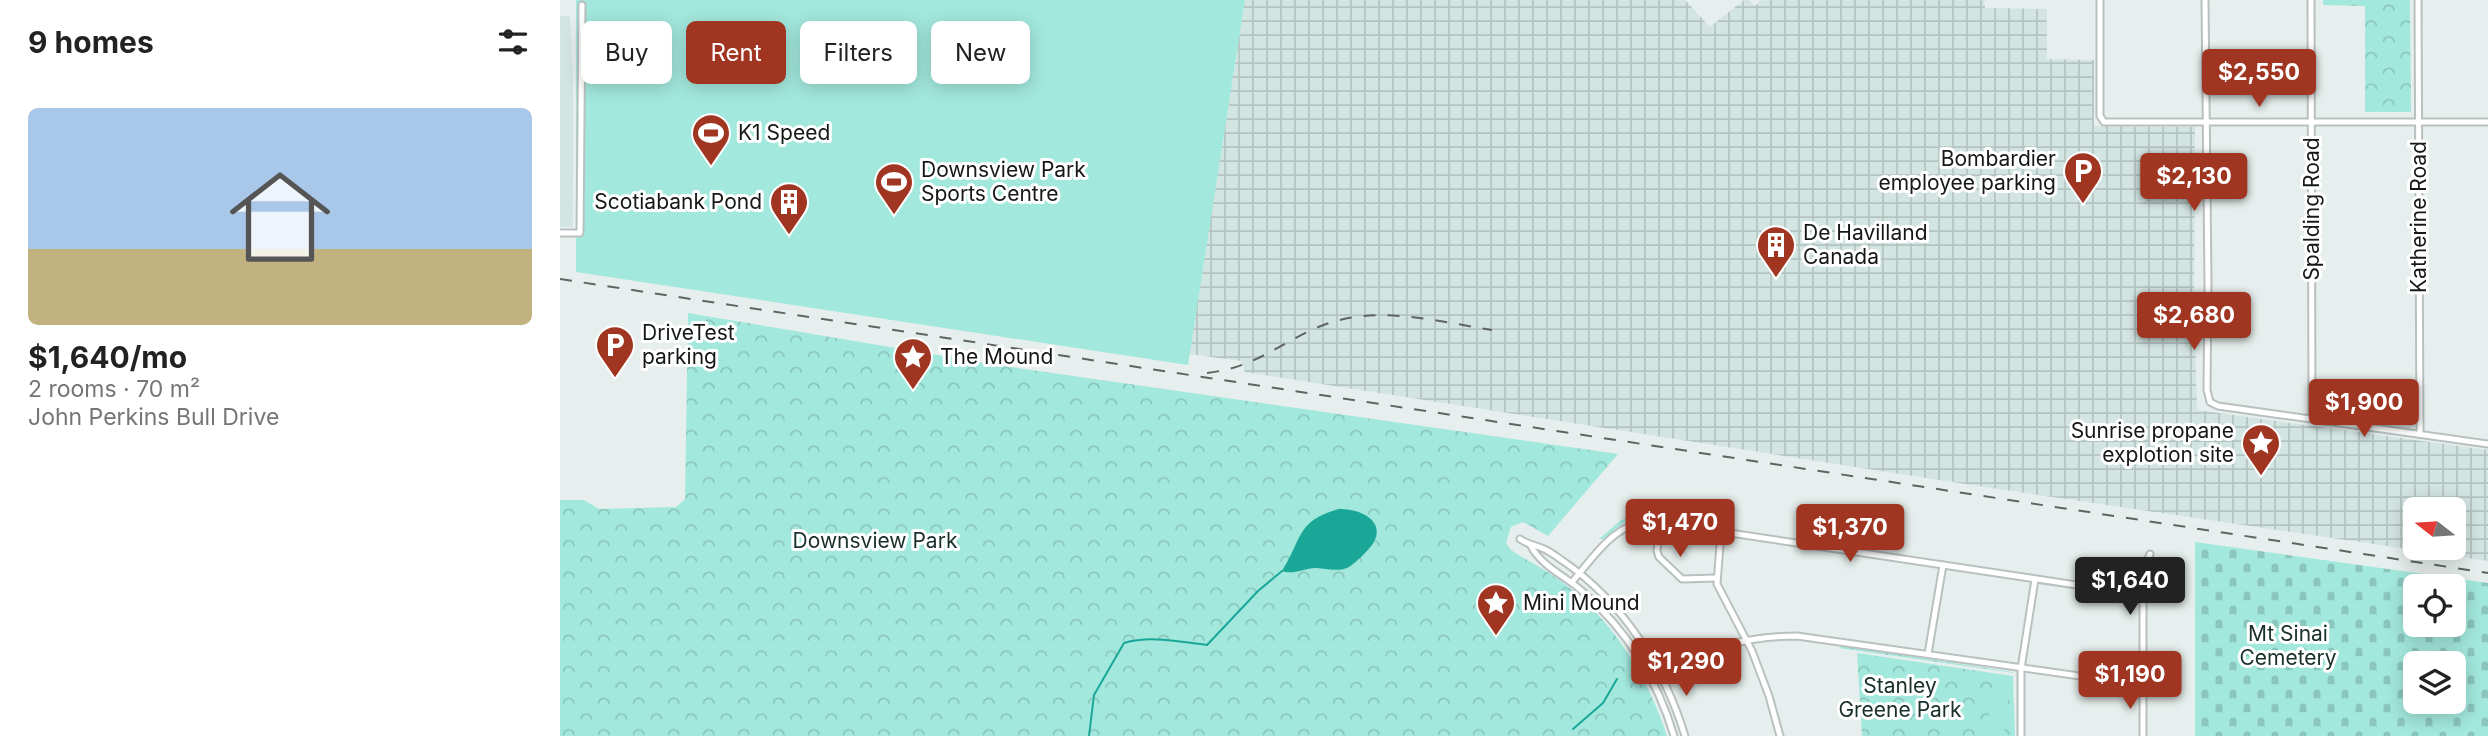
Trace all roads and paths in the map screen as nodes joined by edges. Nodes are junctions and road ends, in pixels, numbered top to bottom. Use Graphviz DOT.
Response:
graph roads {
  1 [pos="2100,0"];
  2 [pos="2205,0"];
  3 [pos="2311,0"];
  4 [pos="2418,0"];
  5 [pos="582,5"];
  6 [pos="2312,122"];
  7 [pos="2488,122"];
  8 [pos="2206,123"];
  9 [pos="2418,123"];
  10 [pos="560,233"];
  11 [pos="2312,419"];
  12 [pos="2420,434"];
  13 [pos="2488,444"];
  14 [pos="1660,523"];
  15 [pos="1721,532"];
  16 [pos="1520,539"];
  17 [pos="1531,546"];
  18 [pos="2150,554"];
  19 [pos="1943,565"];
  20 [pos="1579,574"];
  21 [pos="1716,578"];
  22 [pos="2035,579"];
  23 [pos="1572,582"];
  24 [pos="2143,595"];
  25 [pos="1746,640"];
  26 [pos="1928,654"];
  27 [pos="2021,669"];
  28 [pos="1660,671"];
  29 [pos="1651,676"];
  30 [pos="2143,685"];
  31 [pos="1674,736"];
  32 [pos="1685,736"];
  33 [pos="1780,736"];
  34 [pos="2021,736"];
  35 [pos="2143,736"];
  1 -- 8 [label="street"];
  2 -- 8 [label="street"];
  3 -- 6 [label="street, Spalding Road"];
  4 -- 9 [label="street, Katherine Road"];
  5 -- 10 [label="street"];
  6 -- 8 [label="street"];
  6 -- 9 [label="street"];
  6 -- 11 [label="street, Spalding Road"];
  7 -- 9 [label="street"];
  8 -- 11 [label="street"];
  9 -- 12 [label="street, Katherine Road"];
  11 -- 12 [label="street"];
  12 -- 13 [label="street"];
  14 -- 15 [label="street"];
  14 -- 20 [label="street"];
  14 -- 21 [label="street"];
  15 -- 19 [label="street"];
  15 -- 21 [label="street"];
  16 -- 17 [label="street"];
  17 -- 20 [label="street"];
  17 -- 23 [label="street"];
  18 -- 24 [label="street"];
  19 -- 22 [label="street"];
  19 -- 26 [label="street"];
  20 -- 23 [label="street"];
  20 -- 28 [label="street"];
  21 -- 25 [label="street"];
  22 -- 24 [label="street"];
  22 -- 27 [label="street"];
  23 -- 29 [label="street"];
  24 -- 30 [label="street"];
  25 -- 26 [label="street"];
  25 -- 28 [label="street"];
  25 -- 33 [label="street"];
  26 -- 27 [label="street"];
  27 -- 30 [label="street"];
  27 -- 34 [label="street"];
  28 -- 29 [label="street"];
  28 -- 32 [label="street"];
  29 -- 31 [label="street"];
  30 -- 35 [label="street"];
}
